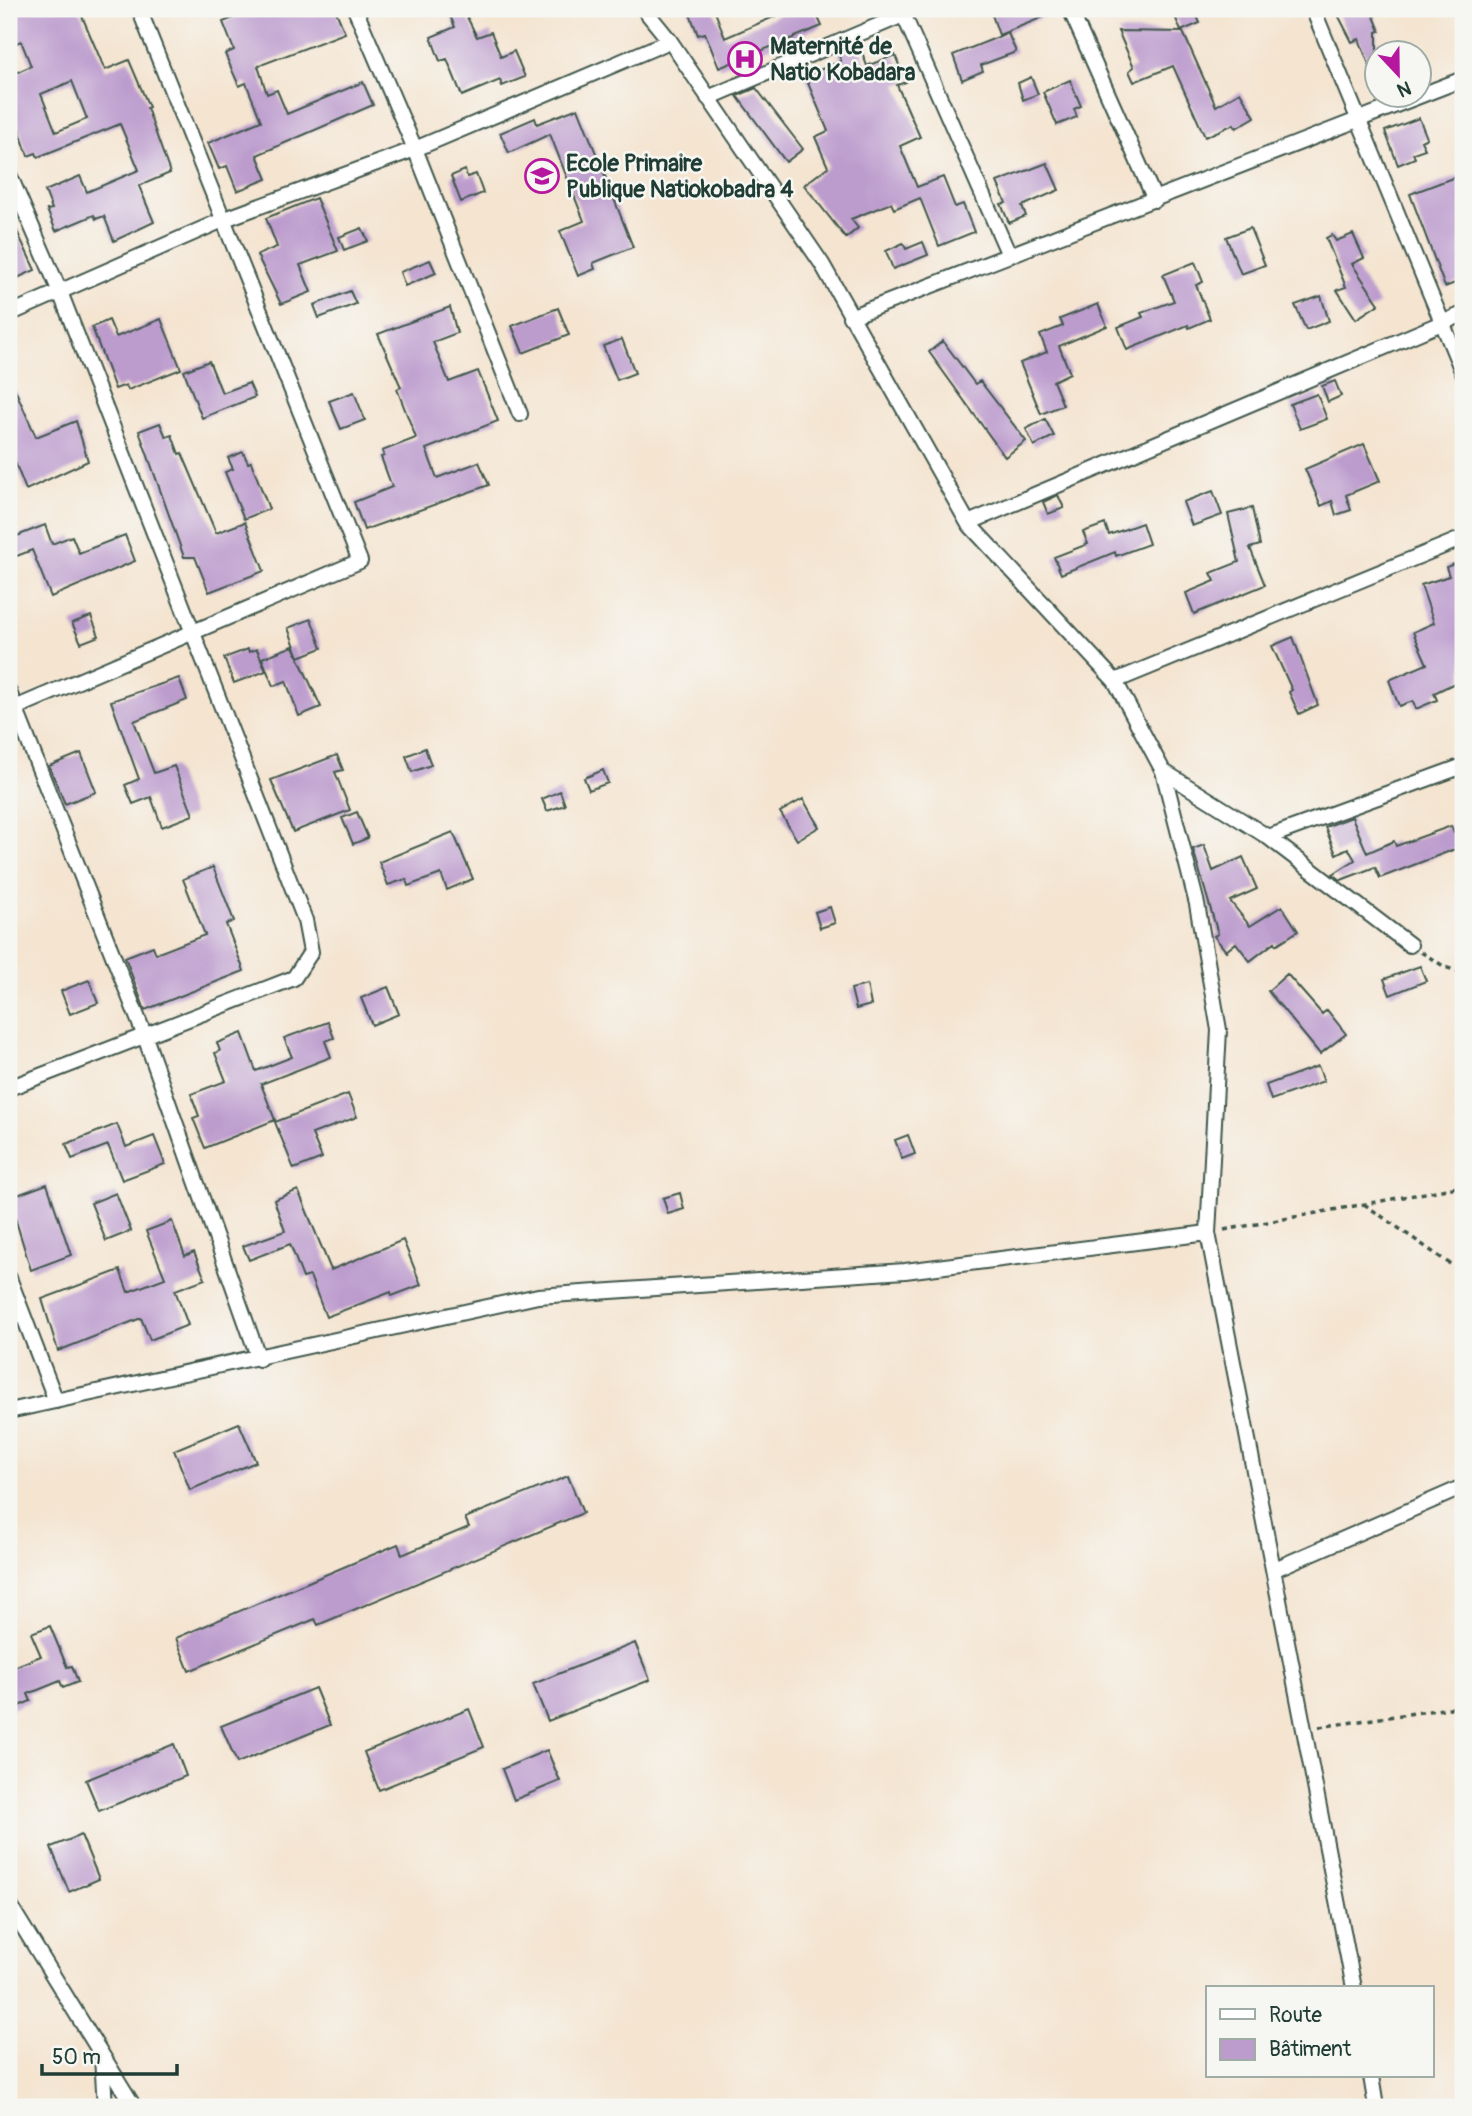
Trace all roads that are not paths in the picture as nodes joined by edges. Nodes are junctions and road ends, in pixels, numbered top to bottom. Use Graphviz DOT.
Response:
graph roads {
  1 [pos="139,9"];
  2 [pos="355,9"];
  3 [pos="644,9"];
  4 [pos="1069,9"];
  5 [pos="1313,9"];
  6 [pos="902,12"];
  7 [pos="670,41"];
  8 [pos="1463,79"];
  9 [pos="708,98"];
  10 [pos="1359,118"];
  11 [pos="415,149"];
  12 [pos="9,174"];
  13 [pos="1154,200"];
  14 [pos="225,219"];
  15 [pos="1009,255"];
  16 [pos="60,292"];
  17 [pos="9,314"];
  18 [pos="1463,314"];
  19 [pos="850,317"];
  20 [pos="1445,322"];
  21 [pos="1463,373"];
  22 [pos="520,414"];
  23 [pos="968,523"];
  24 [pos="1463,538"];
  25 [pos="192,631"];
  26 [pos="1115,681"];
  27 [pos="9,692"];
  28 [pos="15,708"];
  29 [pos="1463,766"];
  30 [pos="1163,771"];
  31 [pos="1268,837"];
  32 [pos="1410,945"];
  33 [pos="144,1034"];
  34 [pos="9,1088"];
  35 [pos="1208,1233"];
  36 [pos="9,1278"];
  37 [pos="259,1359"];
  38 [pos="56,1401"];
  39 [pos="9,1411"];
  40 [pos="1463,1487"];
  41 [pos="1275,1569"];
  42 [pos="9,1904"];
  43 [pos="1354,1986"];
  44 [pos="102,2056"];
  45 [pos="1371,2078"];
  46 [pos="105,2107"];
  47 [pos="134,2107"];
  48 [pos="1376,2107"];
  1 -- 14 [label="street"];
  2 -- 11 [label="street"];
  3 -- 7 [label="street"];
  4 -- 13 [label="street"];
  5 -- 10 [label="street"];
  6 -- 9 [label="street"];
  6 -- 15 [label="street"];
  7 -- 9 [label="street"];
  7 -- 11 [label="street"];
  8 -- 10 [label="street"];
  9 -- 19 [label="street"];
  10 -- 13 [label="street"];
  10 -- 20 [label="street"];
  11 -- 14 [label="street"];
  11 -- 22 [label="street"];
  12 -- 16 [label="street"];
  13 -- 15 [label="street"];
  14 -- 16 [label="street"];
  14 -- 25 [label="street"];
  15 -- 19 [label="street"];
  16 -- 17 [label="street"];
  16 -- 25 [label="street"];
  18 -- 20 [label="street"];
  19 -- 23 [label="street"];
  20 -- 21 [label="street"];
  20 -- 23 [label="street"];
  23 -- 26 [label="street"];
  24 -- 26 [label="street"];
  25 -- 28 [label="street"];
  25 -- 33 [label="street"];
  26 -- 30 [label="street"];
  27 -- 28 [label="street"];
  28 -- 33 [label="street"];
  29 -- 31 [label="street"];
  30 -- 31 [label="street"];
  30 -- 35 [label="street"];
  31 -- 32 [label="street"];
  33 -- 34 [label="street"];
  33 -- 37 [label="street"];
  35 -- 37 [label="street"];
  35 -- 41 [label="street"];
  36 -- 38 [label="street"];
  37 -- 38 [label="street"];
  38 -- 39 [label="street"];
  40 -- 41 [label="street"];
  41 -- 43 [label="street"];
  42 -- 44 [label="street"];
  44 -- 46 [label="street"];
  44 -- 47 [label="street"];
  45 -- 48 [label="street"];
}
